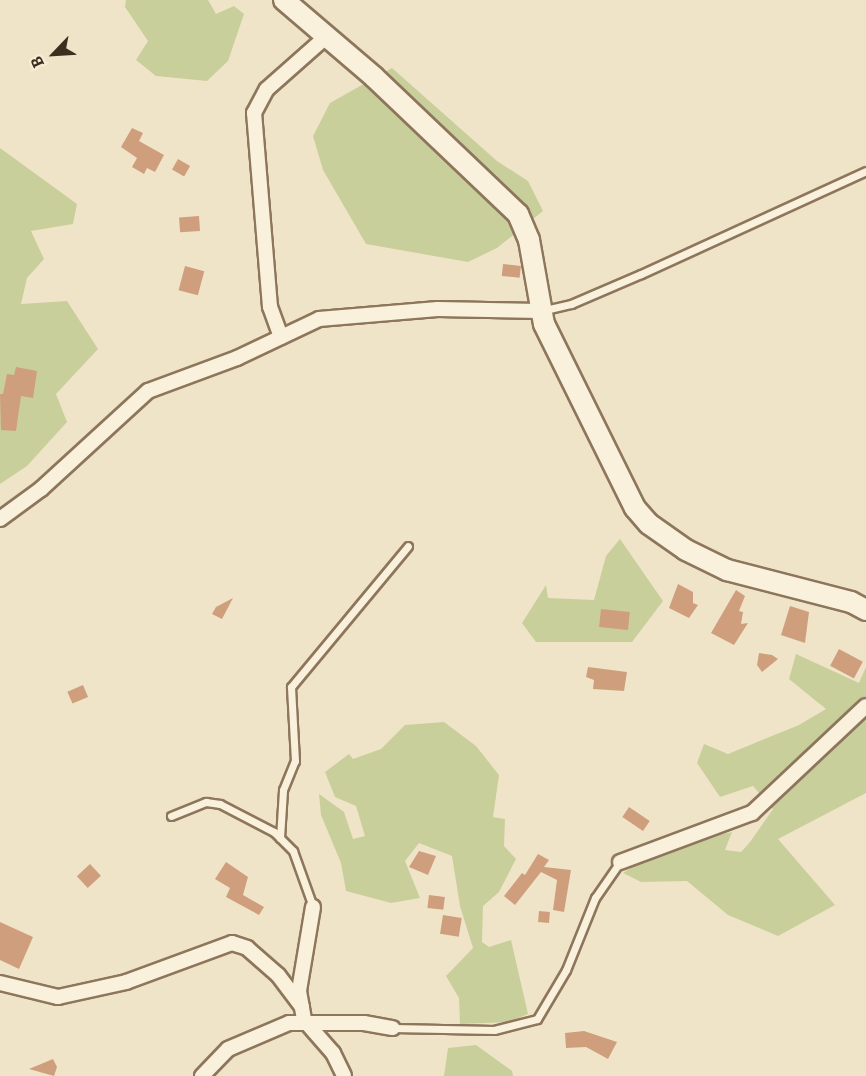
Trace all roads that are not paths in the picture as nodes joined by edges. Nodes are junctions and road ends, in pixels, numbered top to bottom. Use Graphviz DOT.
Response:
graph roads {
  1 [pos="284,0"];
  2 [pos="327,36"];
  3 [pos="866,171"];
  4 [pos="539,311"];
  5 [pos="281,337"];
  6 [pos="0,519"];
  7 [pos="408,546"];
  8 [pos="866,610"];
  9 [pos="866,706"];
  10 [pos="171,816"];
  11 [pos="280,838"];
  12 [pos="620,862"];
  13 [pos="313,907"];
  14 [pos="0,982"];
  15 [pos="303,1014"];
  16 [pos="393,1028"];
  17 [pos="202,1076"];
  18 [pos="344,1076"];
  1 -- 2 [label="street"];
  2 -- 4 [label="street"];
  2 -- 5 [label="street"];
  3 -- 4 [label="lane"];
  4 -- 5 [label="street"];
  4 -- 8 [label="street"];
  5 -- 6 [label="street"];
  7 -- 11 [label="lane"];
  9 -- 12 [label="street"];
  10 -- 11 [label="lane"];
  11 -- 13 [label="lane"];
  12 -- 16 [label="lane"];
  13 -- 15 [label="street"];
  14 -- 15 [label="street"];
  15 -- 16 [label="street"];
  15 -- 17 [label="street"];
  15 -- 18 [label="street"];
}
